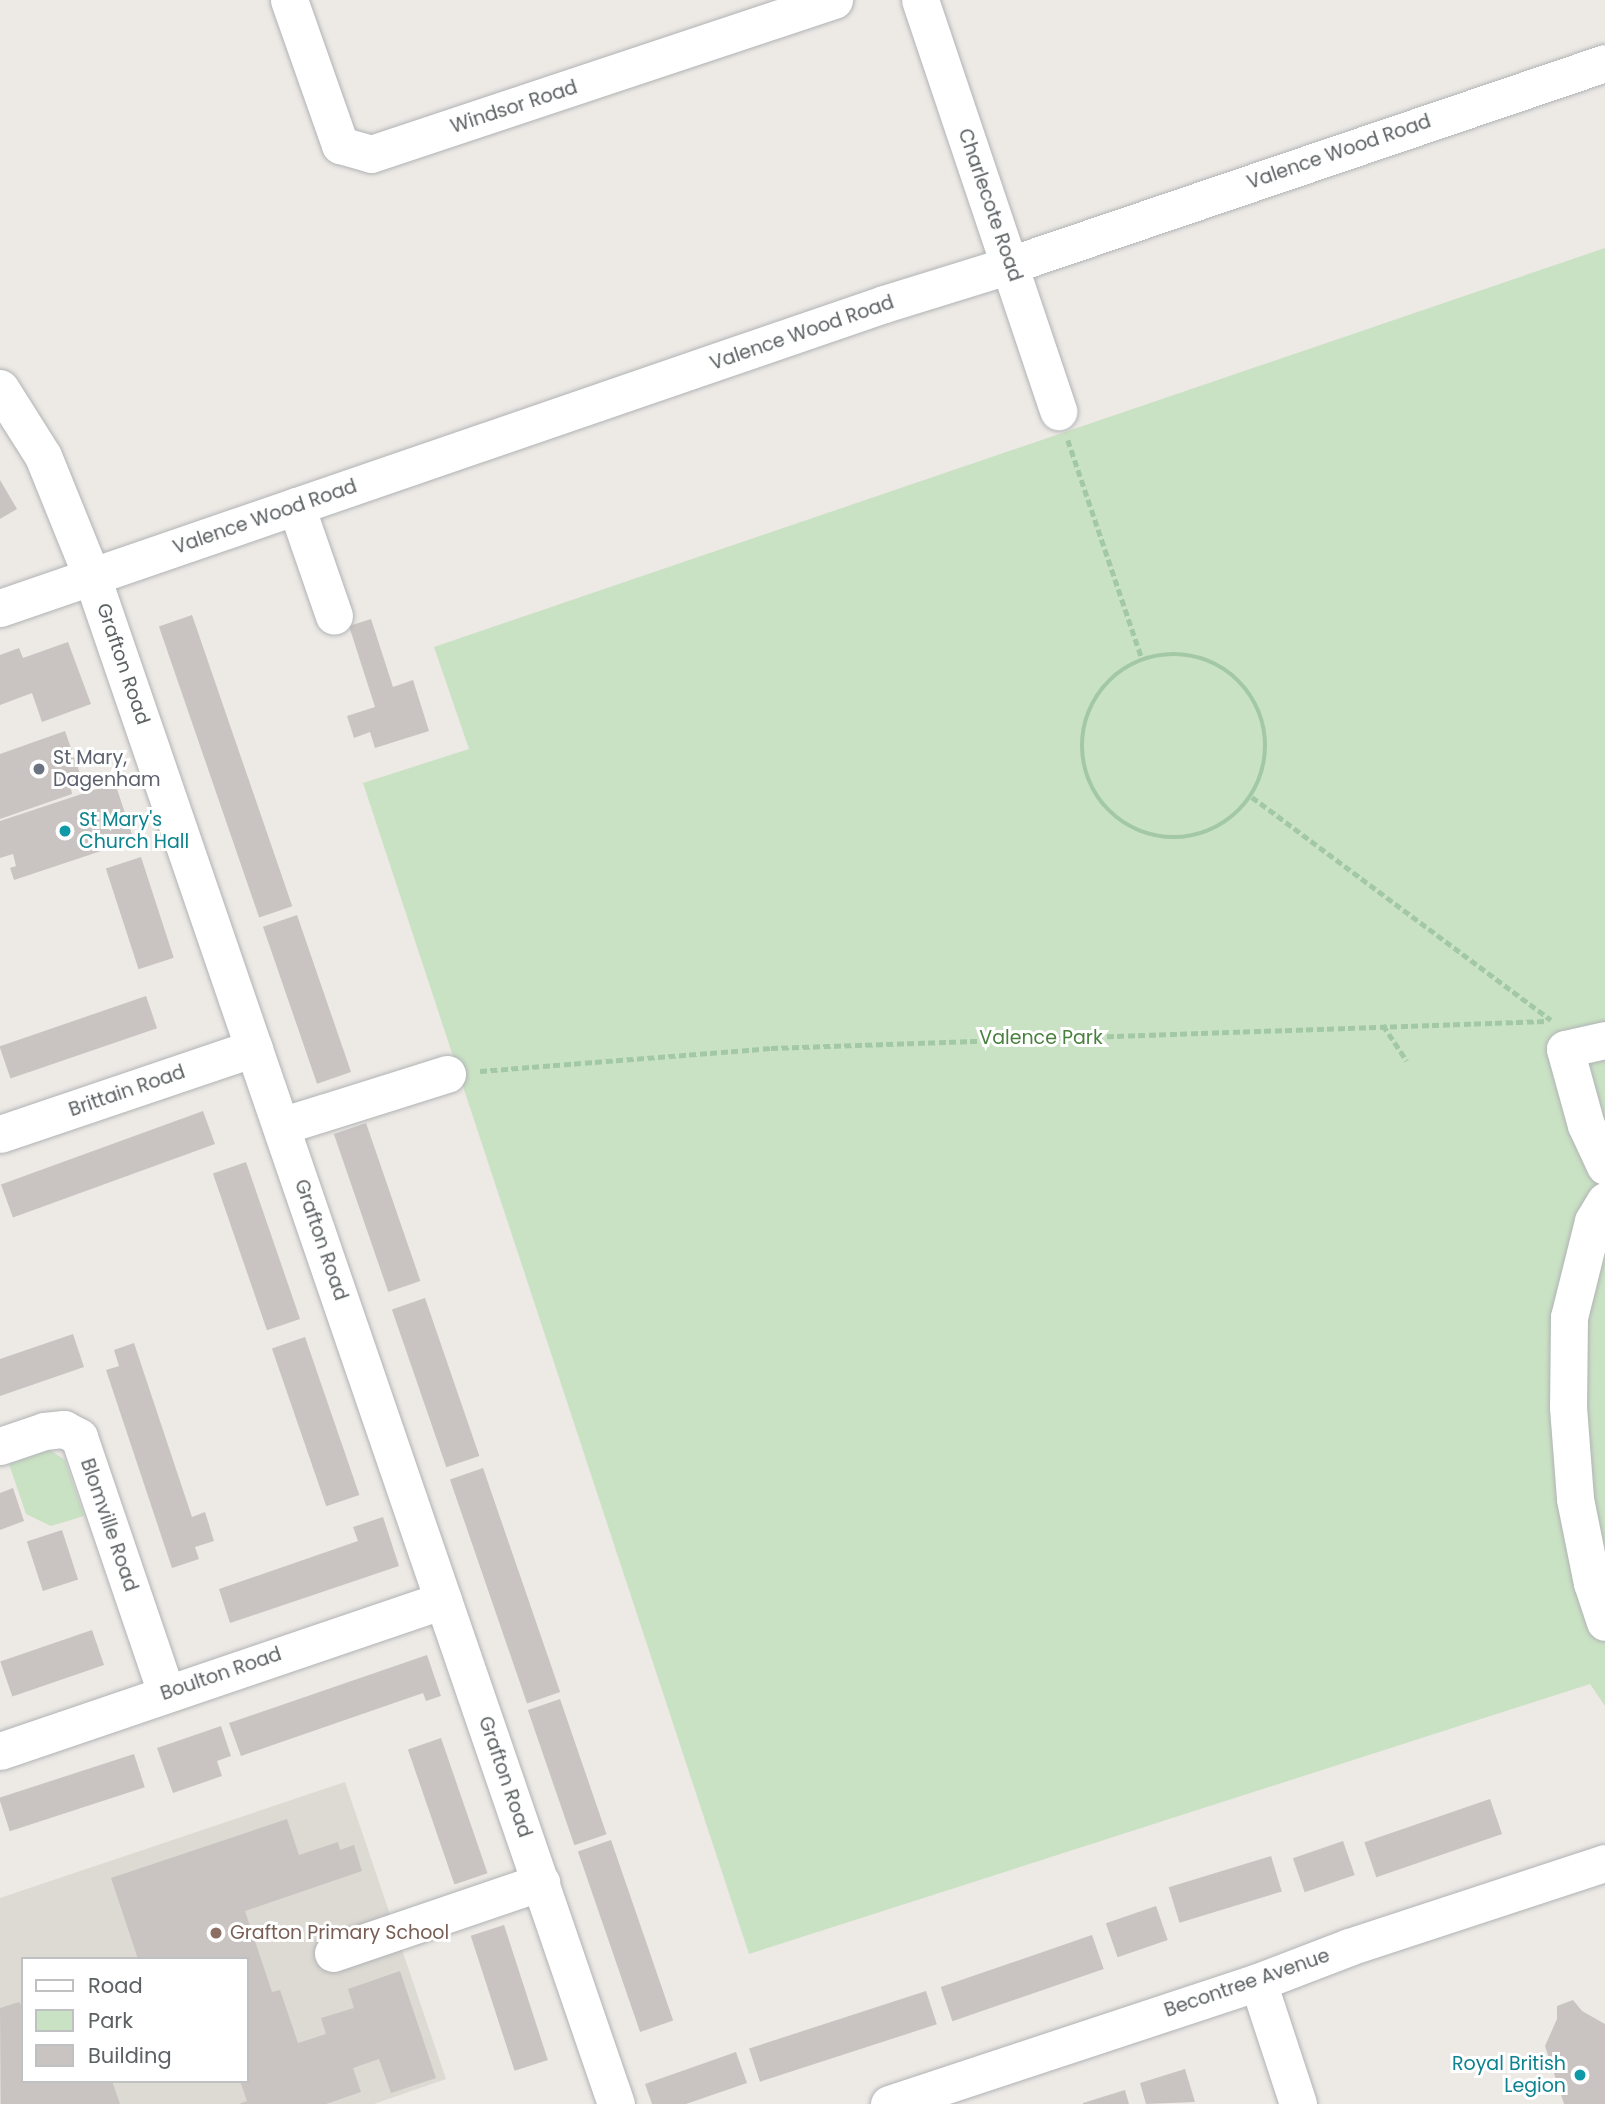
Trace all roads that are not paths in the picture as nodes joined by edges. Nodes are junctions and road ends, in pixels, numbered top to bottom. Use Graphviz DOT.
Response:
graph roads {
  1 [pos="289,0"];
  2 [pos="834,0"];
  3 [pos="920,0"];
  4 [pos="1605,63"];
  5 [pos="1010,265"];
  6 [pos="0,388"];
  7 [pos="1058,411"];
  8 [pos="296,506"];
  9 [pos="92,577"];
  10 [pos="0,608"];
  11 [pos="334,616"];
  12 [pos="1605,1040"];
  13 [pos="254,1048"];
  14 [pos="447,1074"];
  15 [pos="281,1126"];
  16 [pos="0,1134"];
  17 [pos="1605,1166"];
  18 [pos="1605,1201"];
  19 [pos="0,1446"];
  20 [pos="443,1600"];
  21 [pos="1605,1622"];
  22 [pos="166,1692"];
  23 [pos="0,1751"];
  24 [pos="1605,1863"];
  25 [pos="541,1881"];
  26 [pos="333,1953"];
  27 [pos="1258,1982"];
  28 [pos="616,2104"];
  29 [pos="889,2104"];
  30 [pos="1298,2104"];
  1 -- 2 [label="street, Windsor Road"];
  3 -- 5 [label="street, Charlecote Road"];
  4 -- 5 [label="street, Valence Wood Road"];
  5 -- 7 [label="street, Charlecote Road"];
  5 -- 8 [label="street, Valence Wood Road"];
  6 -- 9 [label="street, Grafton Road"];
  8 -- 9 [label="street, Valence Wood Road"];
  8 -- 11 [label="street"];
  9 -- 10 [label="street, Valence Wood Road"];
  9 -- 13 [label="street, Grafton Road"];
  12 -- 17 [label="street"];
  13 -- 15 [label="street, Grafton Road"];
  13 -- 16 [label="street, Brittain Road"];
  14 -- 15 [label="street"];
  15 -- 20 [label="street, Grafton Road"];
  18 -- 21 [label="street"];
  19 -- 22 [label="street, Blomville Road"];
  20 -- 22 [label="street, Boulton Road"];
  20 -- 25 [label="street, Grafton Road"];
  22 -- 23 [label="street, Boulton Road"];
  24 -- 27 [label="street, Becontree Avenue"];
  25 -- 26 [label="street"];
  25 -- 28 [label="street, Grafton Road"];
  27 -- 29 [label="street, Becontree Avenue"];
  27 -- 30 [label="street"];
}
